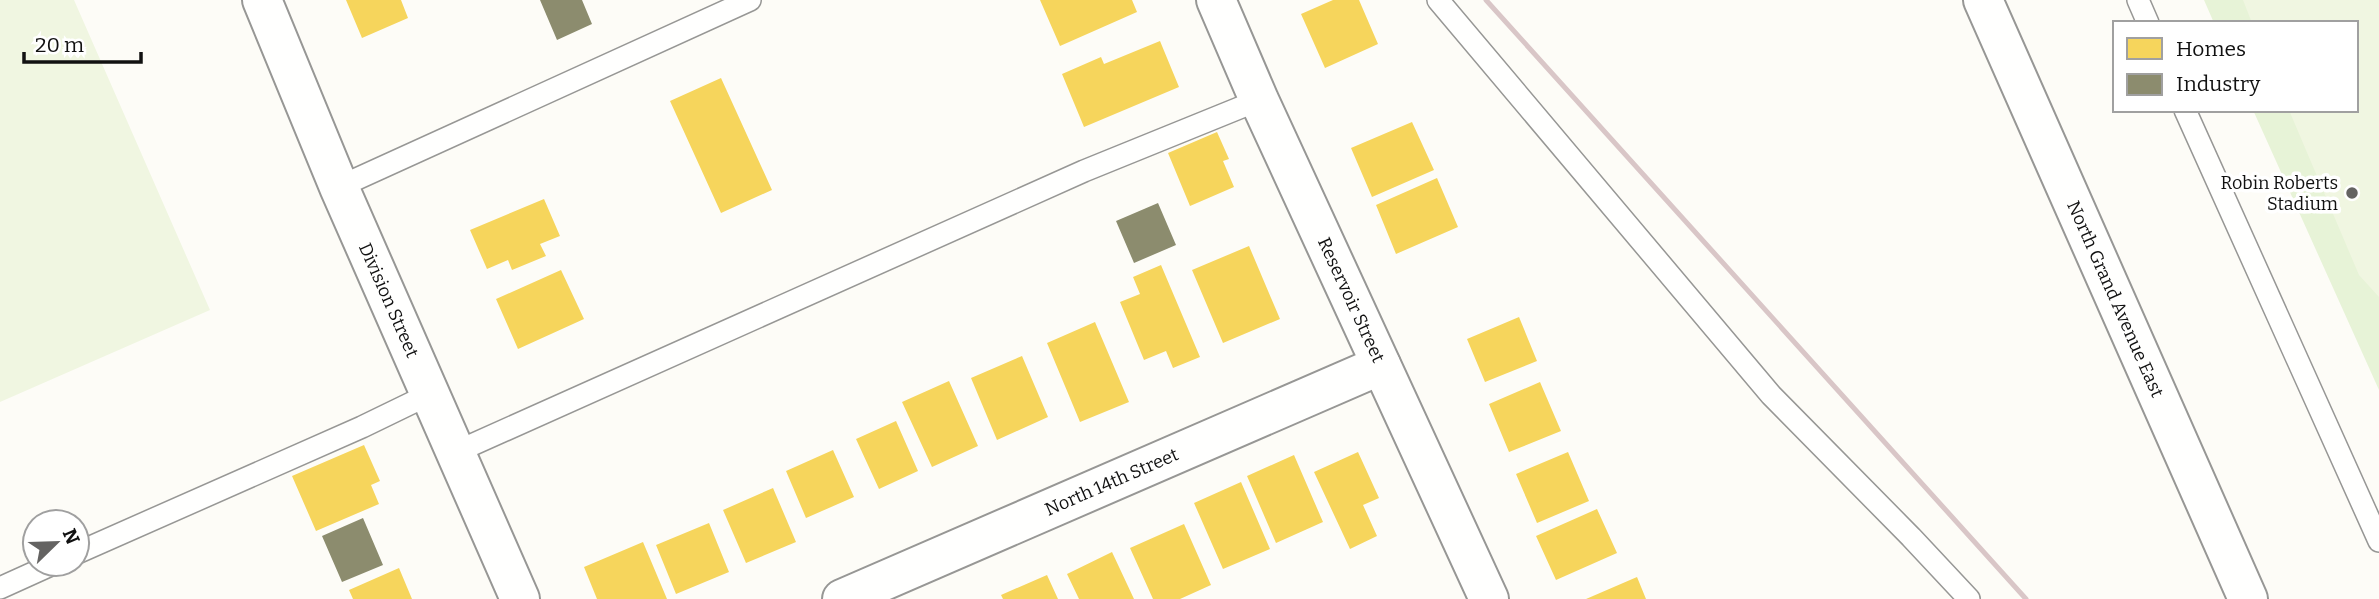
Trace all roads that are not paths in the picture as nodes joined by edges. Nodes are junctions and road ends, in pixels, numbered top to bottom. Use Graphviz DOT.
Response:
graph roads {
  1 [pos="262,0"];
  2 [pos="750,0"];
  3 [pos="1216,0"];
  4 [pos="1438,0"];
  5 [pos="1983,0"];
  6 [pos="2138,0"];
  7 [pos="2147,21"];
  8 [pos="1259,100"];
  9 [pos="2186,112"];
  10 [pos="339,187"];
  11 [pos="1381,365"];
  12 [pos="430,394"];
  13 [pos="456,452"];
  14 [pos="2379,541"];
  15 [pos="91,547"];
  16 [pos="21,578"];
  17 [pos="0,587"];
  18 [pos="520,599"];
  19 [pos="842,599"];
  20 [pos="1489,599"];
  21 [pos="1969,599"];
  22 [pos="2248,599"];
  1 -- 10 [label="street, Division Street"];
  2 -- 10 [label="lane"];
  3 -- 8 [label="street, Reservoir Street"];
  4 -- 21 [label="lane"];
  5 -- 22 [label="street, North Grand Avenue East"];
  6 -- 7 [label="lane"];
  8 -- 11 [label="street, Reservoir Street"];
  8 -- 13 [label="lane"];
  9 -- 14 [label="lane"];
  10 -- 12 [label="street, Division Street"];
  11 -- 19 [label="street, North 14th Street"];
  11 -- 20 [label="street, Reservoir Street"];
  12 -- 13 [label="street, Division Street"];
  12 -- 15 [label="lane"];
  13 -- 18 [label="street, Division Street"];
  16 -- 17 [label="lane"];
}
